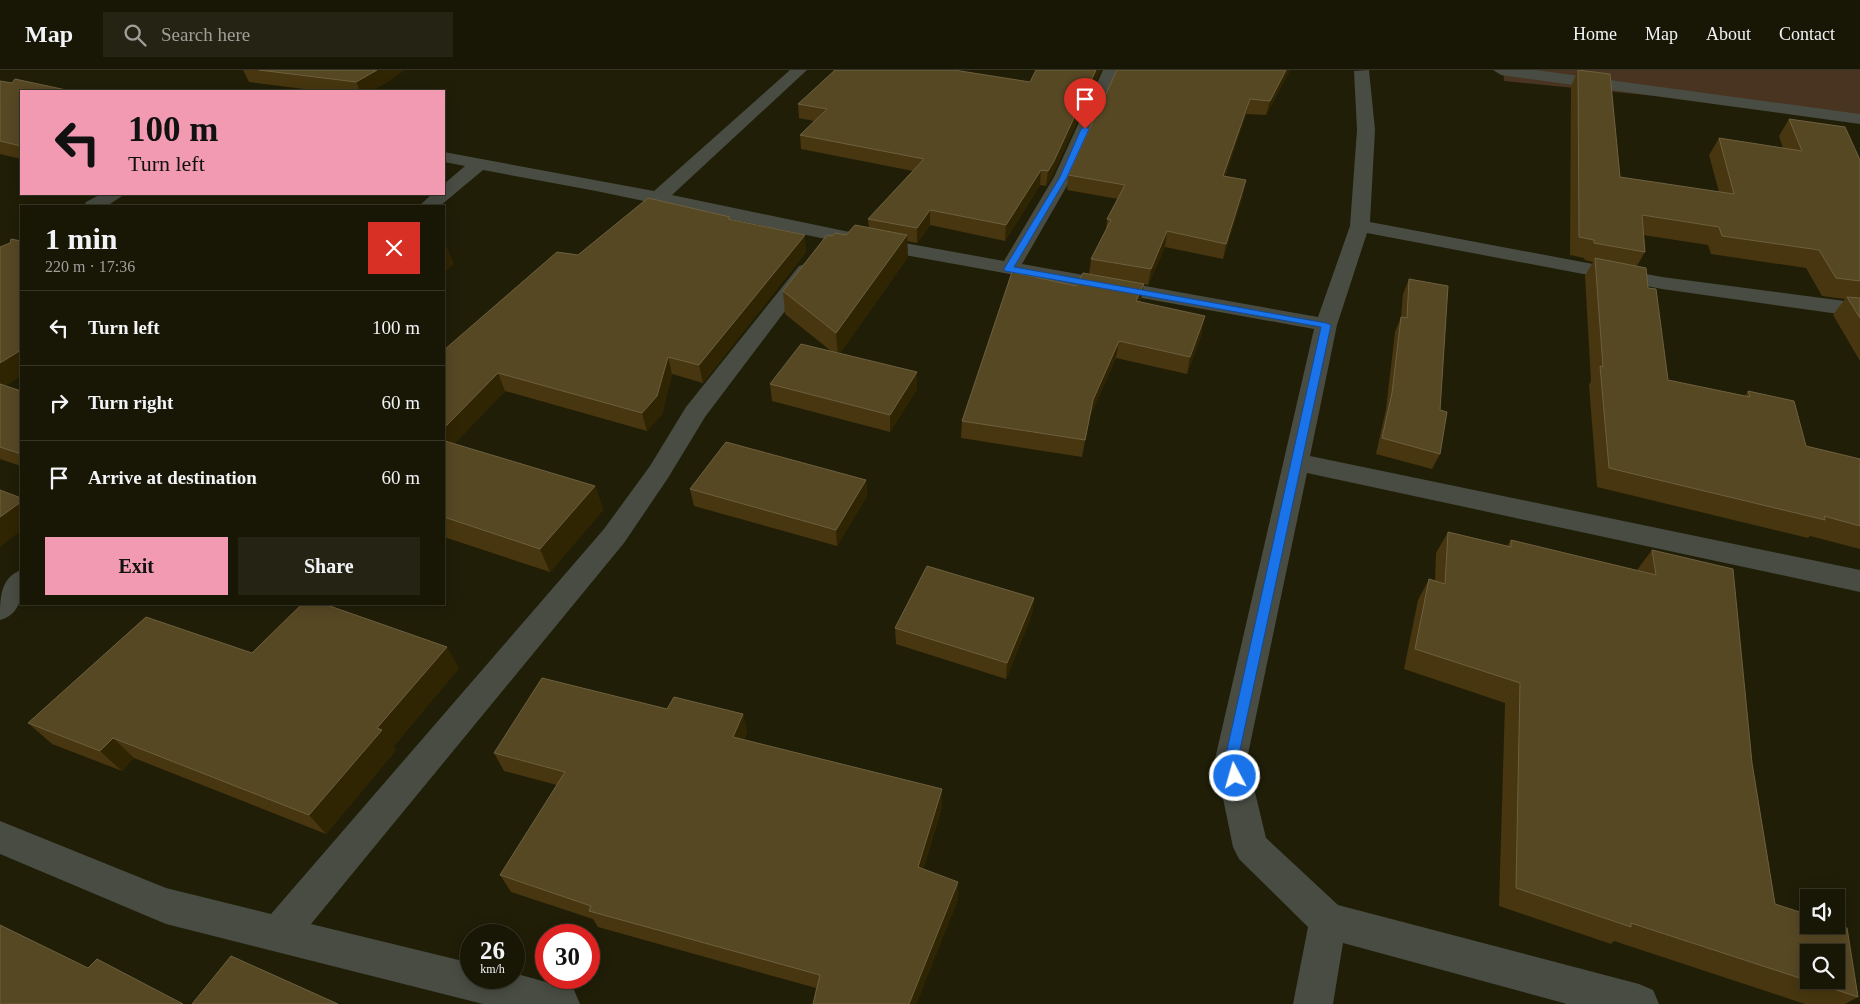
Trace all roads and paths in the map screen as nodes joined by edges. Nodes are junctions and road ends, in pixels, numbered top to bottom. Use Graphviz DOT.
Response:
graph roads {
  1 [pos="799,70"];
  2 [pos="1111,70"];
  3 [pos="1363,70"];
  4 [pos="1501,70"];
  5 [pos="1860,119"];
  6 [pos="445,157"];
  7 [pos="480,164"];
  8 [pos="445,193"];
  9 [pos="113,195"];
  10 [pos="442,195"];
  11 [pos="656,199"];
  12 [pos="95,205"];
  13 [pos="430,205"];
  14 [pos="1360,226"];
  15 [pos="833,235"];
  16 [pos="1008,269"];
  17 [pos="1860,310"];
  18 [pos="1326,325"];
  19 [pos="1298,462"];
  20 [pos="1860,581"];
  21 [pos="20,582"];
  22 [pos="0,608"];
  23 [pos="0,837"];
  24 [pos="1328,921"];
  25 [pos="278,934"];
  26 [pos="560,1004"];
  27 [pos="1313,1004"];
  28 [pos="1639,1004"];
  1 -- 11 [label="street"];
  2 -- 16 [label="street"];
  3 -- 14 [label="street"];
  4 -- 5 [label="street"];
  6 -- 7 [label="street"];
  7 -- 8 [label="street"];
  7 -- 11 [label="street"];
  9 -- 12 [label="street"];
  10 -- 13 [label="street"];
  11 -- 15 [label="street"];
  14 -- 17 [label="street"];
  14 -- 18 [label="street"];
  15 -- 16 [label="street"];
  15 -- 25 [label="street"];
  16 -- 18 [label="street"];
  18 -- 19 [label="street"];
  19 -- 20 [label="street"];
  19 -- 24 [label="street"];
  21 -- 22 [label="street"];
  23 -- 25 [label="street"];
  24 -- 27 [label="street"];
  24 -- 28 [label="street"];
  25 -- 26 [label="street"];
}
